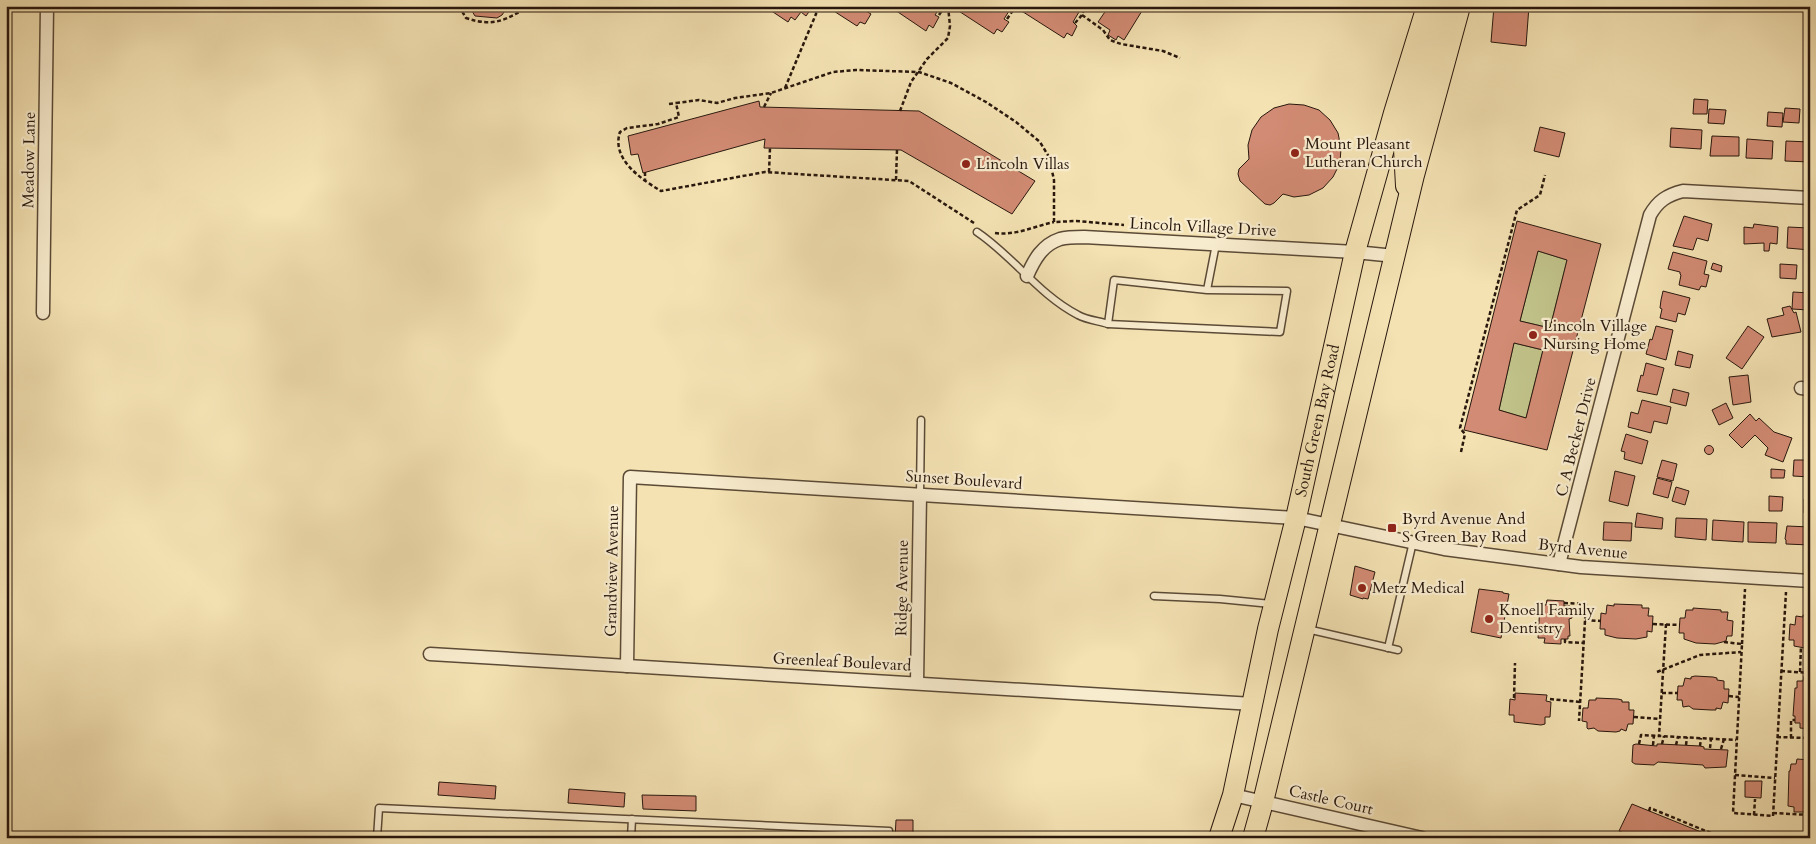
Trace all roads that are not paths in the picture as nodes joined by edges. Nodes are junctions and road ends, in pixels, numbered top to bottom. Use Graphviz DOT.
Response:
graph roads {
  1 [pos="46,6"];
  2 [pos="1427,6"];
  3 [pos="1441,6"];
  4 [pos="1460,6"];
  5 [pos="1810,198"];
  6 [pos="1407,206"];
  7 [pos="978,229"];
  8 [pos="1216,244"];
  9 [pos="1355,252"];
  10 [pos="1395,256"];
  11 [pos="1027,276"];
  12 [pos="1206,290"];
  13 [pos="43,313"];
  14 [pos="1108,324"];
  15 [pos="921,420"];
  16 [pos="630,477"];
  17 [pos="920,494"];
  18 [pos="1296,518"];
  19 [pos="1331,525"];
  20 [pos="1413,542"];
  21 [pos="1559,564"];
  22 [pos="1810,581"];
  23 [pos="1154,596"];
  24 [pos="1275,604"];
  25 [pos="1306,628"];
  26 [pos="1388,648"];
  27 [pos="1398,650"];
  28 [pos="430,654"];
  29 [pos="627,666"];
  30 [pos="917,683"];
  31 [pos="1252,704"];
  32 [pos="1233,795"];
  33 [pos="1263,802"];
  34 [pos="632,819"];
  35 [pos="1391,834"];
  36 [pos="377,838"];
  37 [pos="631,838"];
  38 [pos="889,838"];
  39 [pos="1220,838"];
  40 [pos="1253,838"];
  41 [pos="1422,838"];
  1 -- 13 [label="street, Meadow Lane"];
  2 -- 9 [label="main road, South Green Bay Road"];
  3 -- 6 [label="main road"];
  4 -- 6 [label="main road"];
  5 -- 21 [label="street, C A Becker Drive"];
  6 -- 10 [label="main road"];
  7 -- 11 [label="lane"];
  8 -- 9 [label="street, Lincoln Village Drive"];
  8 -- 11 [label="street, Lincoln Village Drive"];
  8 -- 12 [label="lane"];
  9 -- 10 [label="street, Lincoln Village Drive"];
  9 -- 18 [label="main road, South Green Bay Road"];
  10 -- 19 [label="main road"];
  11 -- 14 [label="lane"];
  12 -- 14 [label="lane"];
  12 -- 14 [label="lane"];
  15 -- 17 [label="lane"];
  16 -- 17 [label="street, Sunset Boulevard"];
  16 -- 29 [label="street, Grandview Avenue"];
  17 -- 18 [label="street, Sunset Boulevard"];
  17 -- 30 [label="street, Ridge Avenue"];
  18 -- 19 [label="street, Byrd Avenue"];
  18 -- 24 [label="main road, South Green Bay Road"];
  19 -- 20 [label="street, Byrd Avenue"];
  19 -- 25 [label="main road"];
  20 -- 21 [label="street, Byrd Avenue"];
  20 -- 26 [label="lane"];
  21 -- 22 [label="street, Byrd Avenue"];
  23 -- 24 [label="lane"];
  24 -- 31 [label="main road, South Green Bay Road"];
  25 -- 26 [label="lane"];
  25 -- 33 [label="main road"];
  26 -- 27 [label="lane"];
  28 -- 29 [label="street, Greenleaf Boulevard"];
  29 -- 30 [label="street, Greenleaf Boulevard"];
  30 -- 31 [label="street, Greenleaf Boulevard"];
  31 -- 32 [label="main road, South Green Bay Road"];
  32 -- 33 [label="street, Castle Court"];
  32 -- 39 [label="main road, South Green Bay Road"];
  33 -- 35 [label="street, Castle Court"];
  33 -- 40 [label="main road"];
  34 -- 36 [label="lane"];
  34 -- 37 [label="lane"];
  34 -- 38 [label="lane"];
  35 -- 41 [label="street, Castle Court"];
}
